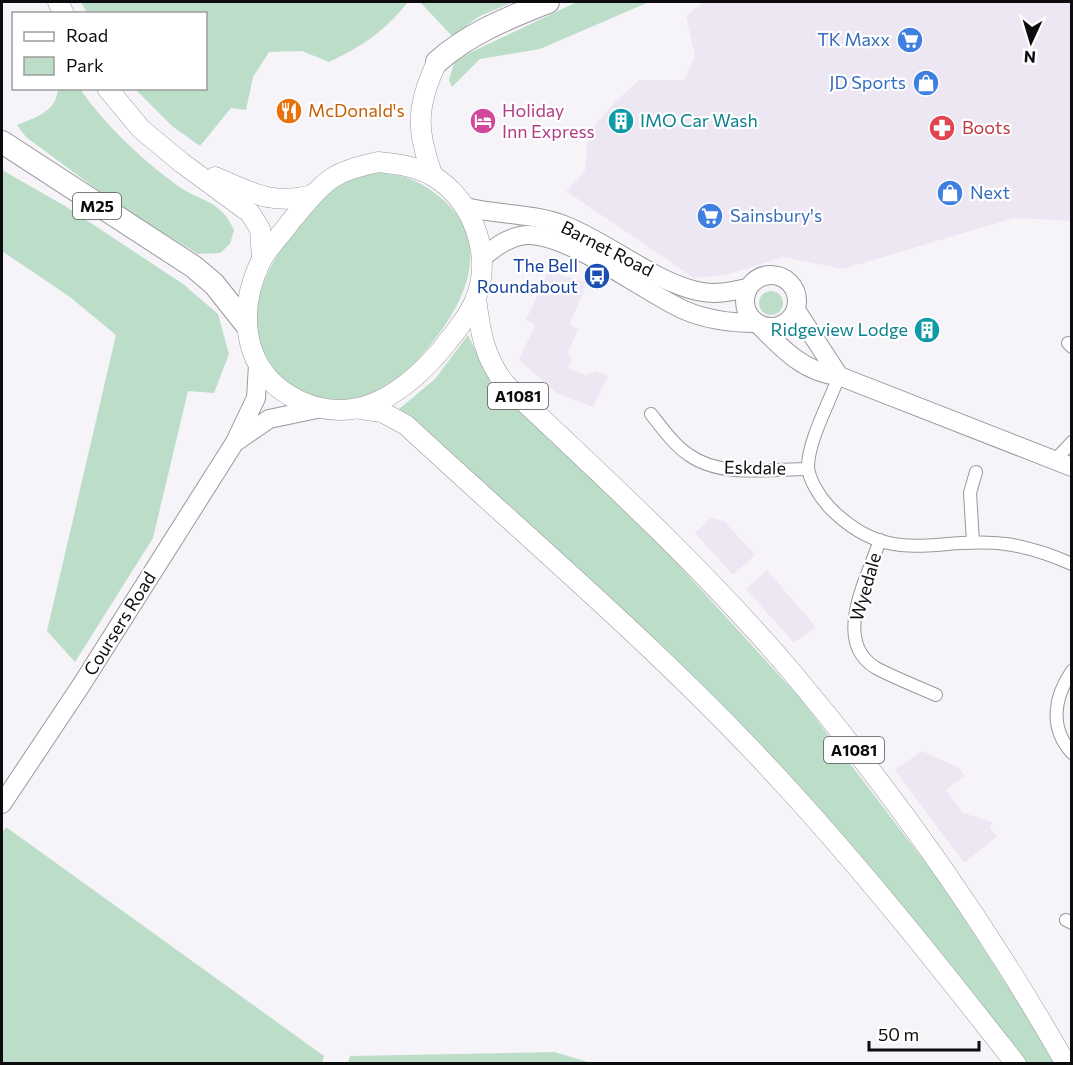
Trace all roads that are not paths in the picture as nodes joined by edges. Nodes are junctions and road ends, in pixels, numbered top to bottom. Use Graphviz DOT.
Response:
graph roads {
  1 [pos="548,2"];
  2 [pos="437,62"];
  3 [pos="109,90"];
  4 [pos="2,142"];
  5 [pos="182,163"];
  6 [pos="433,176"];
  7 [pos="312,195"];
  8 [pos="465,207"];
  9 [pos="262,258"];
  10 [pos="482,258"];
  11 [pos="747,288"];
  12 [pos="476,298"];
  13 [pos="796,310"];
  14 [pos="245,323"];
  15 [pos="758,324"];
  16 [pos="258,365"];
  17 [pos="839,376"];
  18 [pos="317,409"];
  19 [pos="361,409"];
  20 [pos="651,414"];
  21 [pos="235,442"];
  22 [pos="1071,442"];
  23 [pos="1063,463"];
  24 [pos="808,469"];
  25 [pos="976,472"];
  26 [pos="880,540"];
  27 [pos="973,542"];
  28 [pos="1071,564"];
  29 [pos="1071,671"];
  30 [pos="936,695"];
  31 [pos="1071,753"];
  32 [pos="2,804"];
  33 [pos="1016,1064"];
  34 [pos="1066,1064"];
  1 -- 2 [label="highway"];
  2 -- 6 [label="main road"];
  3 -- 5 [label="main road"];
  4 -- 14 [label="highway, M25"];
  5 -- 7 [label="main road"];
  5 -- 9 [label="main road"];
  6 -- 7 [label="main road"];
  6 -- 8 [label="main road"];
  7 -- 9 [label="main road"];
  8 -- 10 [label="main road"];
  8 -- 11 [label="street, Barnet Road"];
  9 -- 14 [label="main road"];
  10 -- 12 [label="main road"];
  10 -- 15 [label="street, Barnet Road"];
  11 -- 13 [label="street"];
  11 -- 15 [label="street"];
  12 -- 19 [label="main road"];
  12 -- 34 [label="main road, A1081"];
  13 -- 15 [label="street"];
  13 -- 17 [label="street"];
  14 -- 16 [label="main road"];
  15 -- 17 [label="street"];
  16 -- 18 [label="main road"];
  16 -- 21 [label="street, Coursers Road"];
  17 -- 23 [label="street"];
  17 -- 24 [label="street"];
  18 -- 19 [label="main road"];
  18 -- 21 [label="street, Coursers Road"];
  19 -- 33 [label="main road"];
  20 -- 24 [label="street, Eskdale"];
  21 -- 32 [label="street, Coursers Road"];
  22 -- 23 [label="street"];
  24 -- 26 [label="street"];
  25 -- 27 [label="street"];
  26 -- 27 [label="street"];
  26 -- 30 [label="street, Wyedale"];
  27 -- 28 [label="street"];
  29 -- 31 [label="street"];
}
